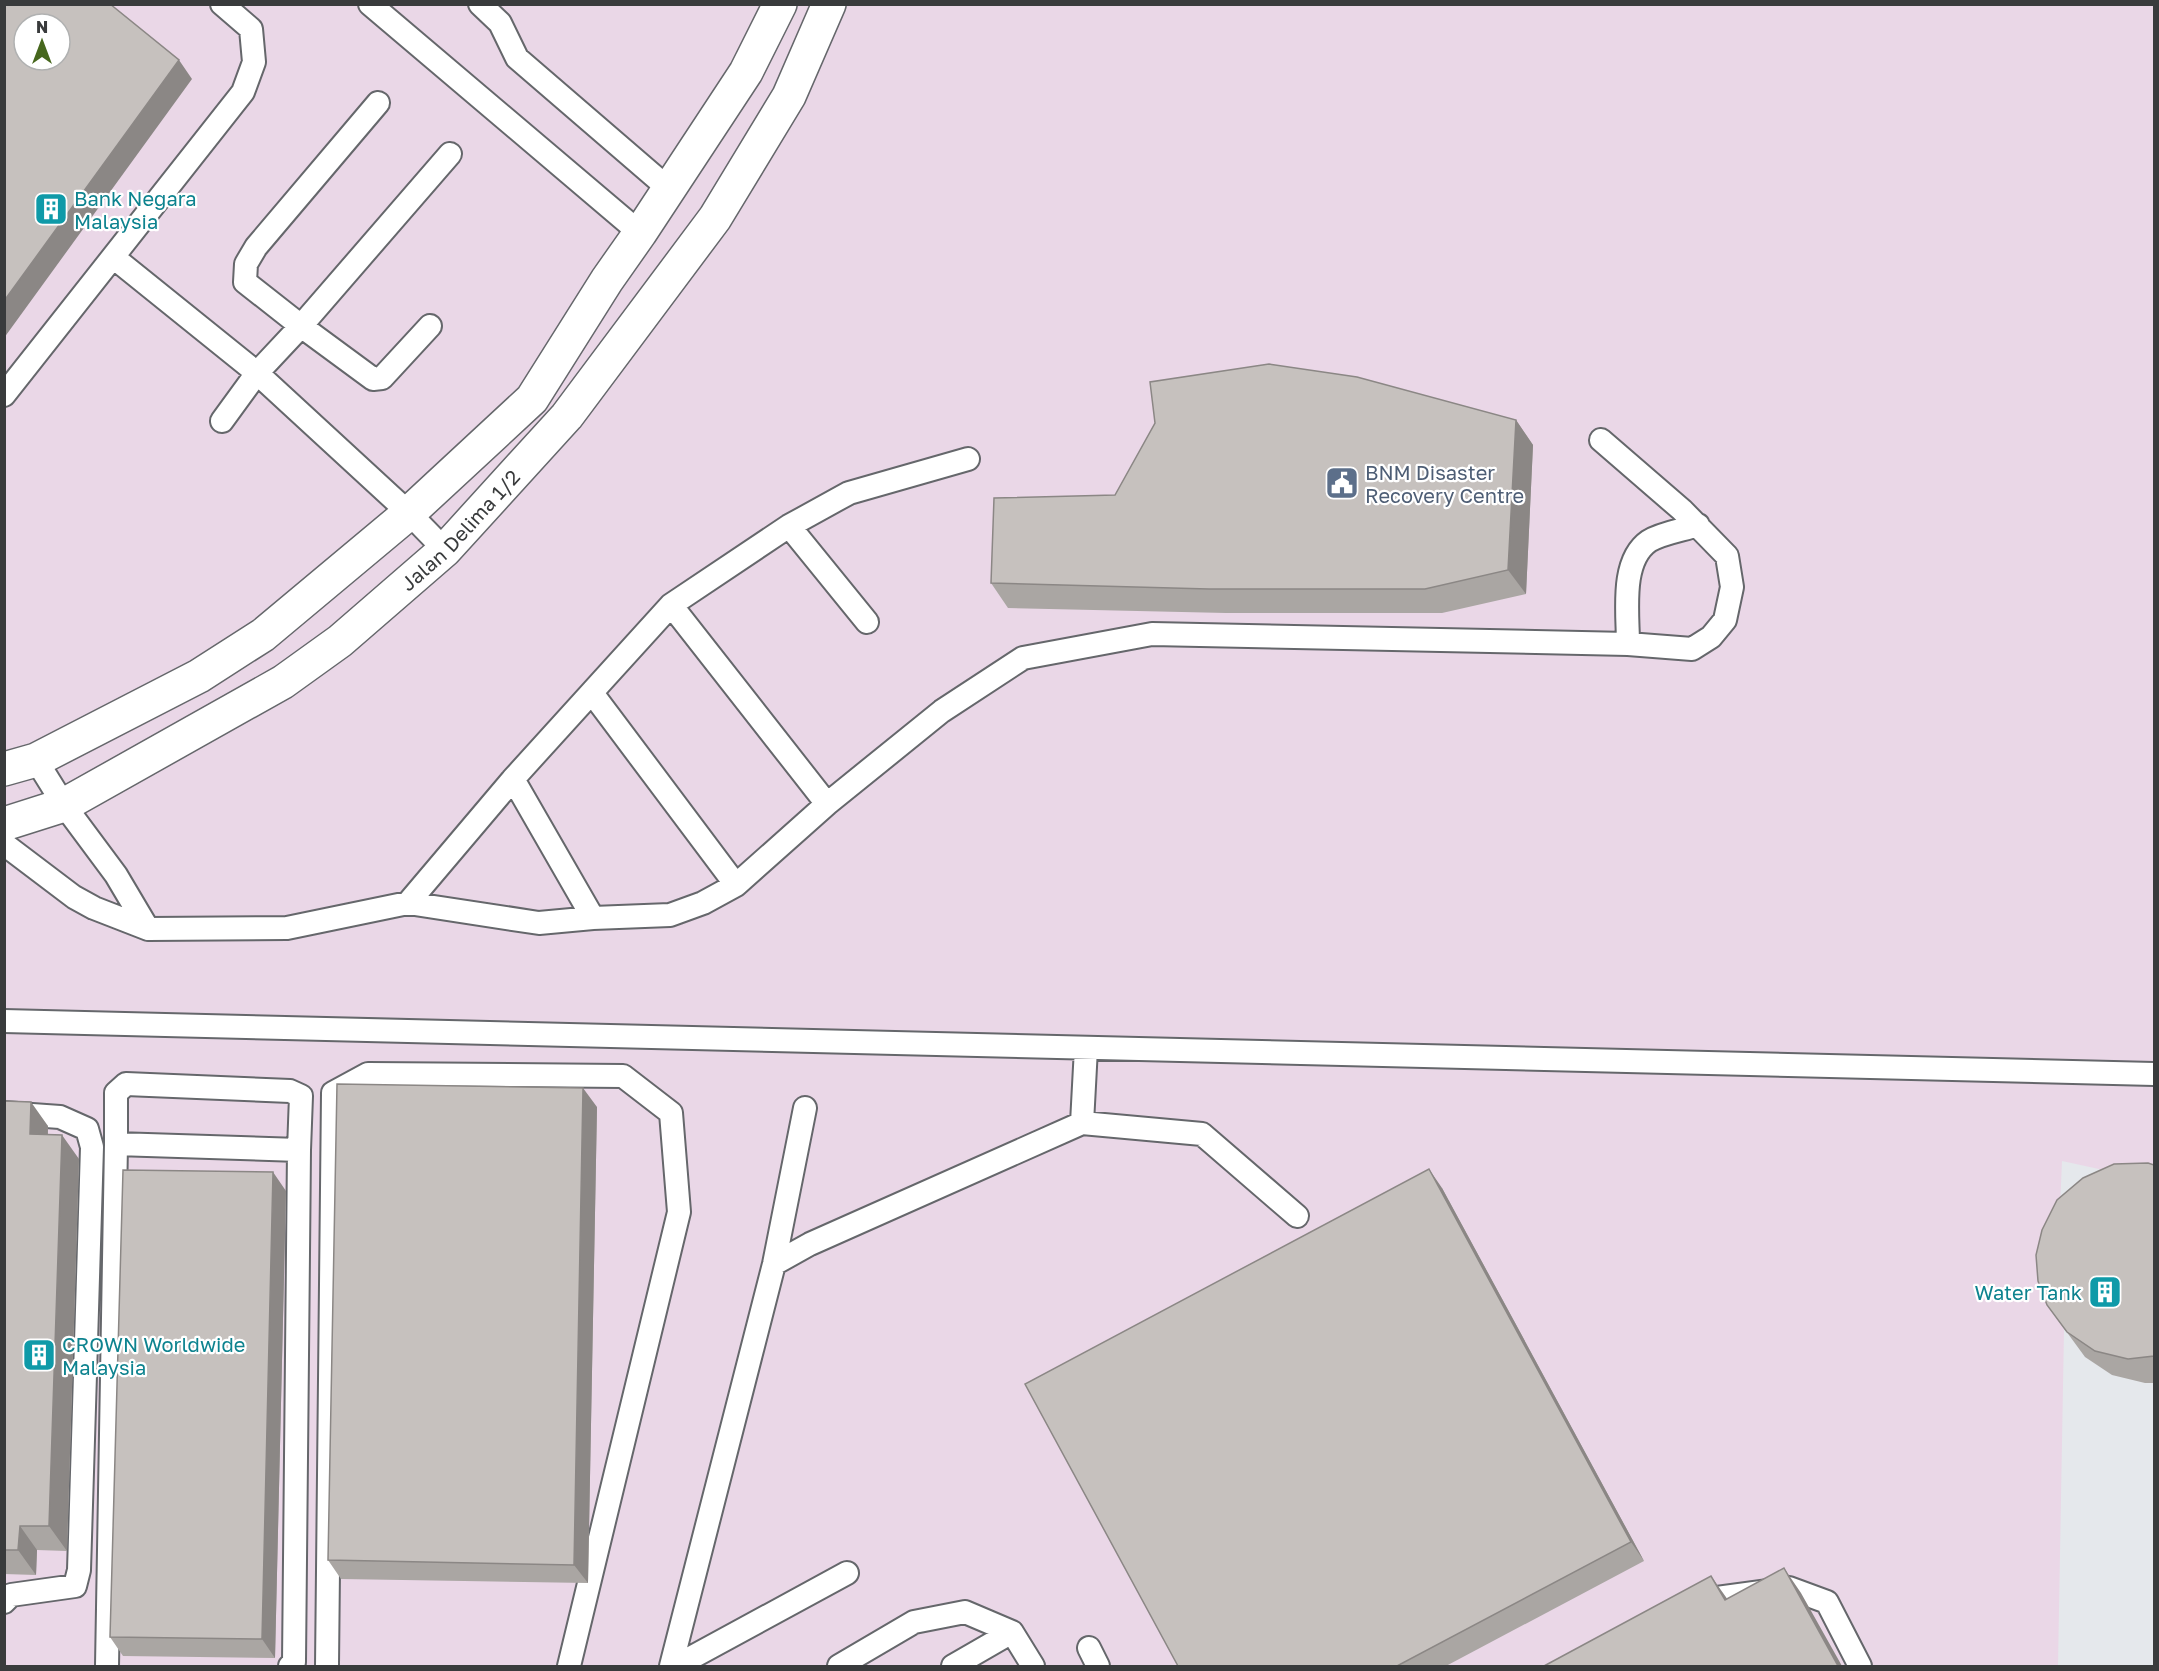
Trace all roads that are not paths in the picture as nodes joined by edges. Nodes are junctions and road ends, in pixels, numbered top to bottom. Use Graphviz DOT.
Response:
graph roads {
  1 [pos="222,4"];
  2 [pos="370,4"];
  3 [pos="480,4"];
  4 [pos="780,4"];
  5 [pos="827,8"];
  6 [pos="378,103"];
  7 [pos="450,154"];
  8 [pos="669,189"];
  9 [pos="640,233"];
  10 [pos="113,257"];
  11 [pos="300,326"];
  12 [pos="430,326"];
  13 [pos="257,373"];
  14 [pos="4,395"];
  15 [pos="222,422"];
  16 [pos="1601,440"];
  17 [pos="968,459"];
  18 [pos="409,513"];
  19 [pos="1698,525"];
  20 [pos="789,526"];
  21 [pos="445,550"];
  22 [pos="671,604"];
  23 [pos="867,621"];
  24 [pos="1628,644"];
  25 [pos="592,693"];
  26 [pos="36,760"];
  27 [pos="4,769"];
  28 [pos="513,779"];
  29 [pos="827,804"];
  30 [pos="64,805"];
  31 [pos="4,824"];
  32 [pos="4,844"];
  33 [pos="736,885"];
  34 [pos="408,903"];
  35 [pos="593,918"];
  36 [pos="148,929"];
  37 [pos="4,1021"];
  38 [pos="1086,1048"];
  39 [pos="2154,1074"];
  40 [pos="805,1108"];
  41 [pos="4,1113"];
  42 [pos="1082,1123"];
  43 [pos="117,1144"];
  44 [pos="299,1150"];
  45 [pos="1297,1216"];
  46 [pos="774,1264"];
  47 [pos="847,1573"];
  48 [pos="4,1602"];
  49 [pos="1676,1619"];
  50 [pos="1012,1632"];
  51 [pos="106,1666"];
  52 [pos="291,1666"];
  53 [pos="327,1666"];
  54 [pos="569,1666"];
  55 [pos="671,1666"];
  56 [pos="676,1666"];
  57 [pos="839,1666"];
  58 [pos="953,1666"];
  59 [pos="1033,1666"];
  60 [pos="1860,1666"];
  1 -- 10 [label="lane"];
  2 -- 9 [label="lane"];
  3 -- 8 [label="lane"];
  4 -- 8 [label="street"];
  5 -- 21 [label="street, Jalan Delima 1/2"];
  6 -- 11 [label="lane"];
  7 -- 11 [label="lane"];
  8 -- 9 [label="street"];
  9 -- 18 [label="street"];
  10 -- 13 [label="lane"];
  10 -- 14 [label="lane"];
  11 -- 12 [label="lane"];
  11 -- 13 [label="lane"];
  13 -- 15 [label="lane"];
  13 -- 18 [label="lane"];
  16 -- 19 [label="lane"];
  17 -- 20 [label="lane"];
  18 -- 21 [label="lane"];
  18 -- 26 [label="street"];
  19 -- 24 [label="lane"];
  19 -- 24 [label="lane"];
  20 -- 22 [label="lane"];
  20 -- 23 [label="lane"];
  21 -- 30 [label="street, Jalan Delima 1/2"];
  22 -- 25 [label="lane"];
  22 -- 29 [label="lane"];
  24 -- 29 [label="lane"];
  25 -- 28 [label="lane"];
  25 -- 33 [label="lane"];
  26 -- 27 [label="street"];
  26 -- 30 [label="lane"];
  28 -- 34 [label="lane"];
  28 -- 35 [label="lane"];
  29 -- 33 [label="lane"];
  30 -- 31 [label="street, Jalan Delima 1/2"];
  30 -- 36 [label="lane"];
  32 -- 36 [label="lane"];
  33 -- 35 [label="lane"];
  34 -- 35 [label="lane"];
  34 -- 36 [label="lane"];
  37 -- 38 [label="lane"];
  38 -- 39 [label="lane"];
  38 -- 42 [label="lane"];
  40 -- 46 [label="lane"];
  41 -- 48 [label="lane"];
  42 -- 45 [label="lane"];
  42 -- 46 [label="lane"];
  43 -- 44 [label="lane"];
  43 -- 44 [label="lane"];
  43 -- 51 [label="lane"];
  44 -- 52 [label="lane"];
  46 -- 55 [label="lane"];
  47 -- 56 [label="lane"];
  49 -- 60 [label="lane"];
  50 -- 57 [label="lane"];
  50 -- 58 [label="lane"];
  50 -- 59 [label="lane"];
  53 -- 54 [label="lane"];
}
